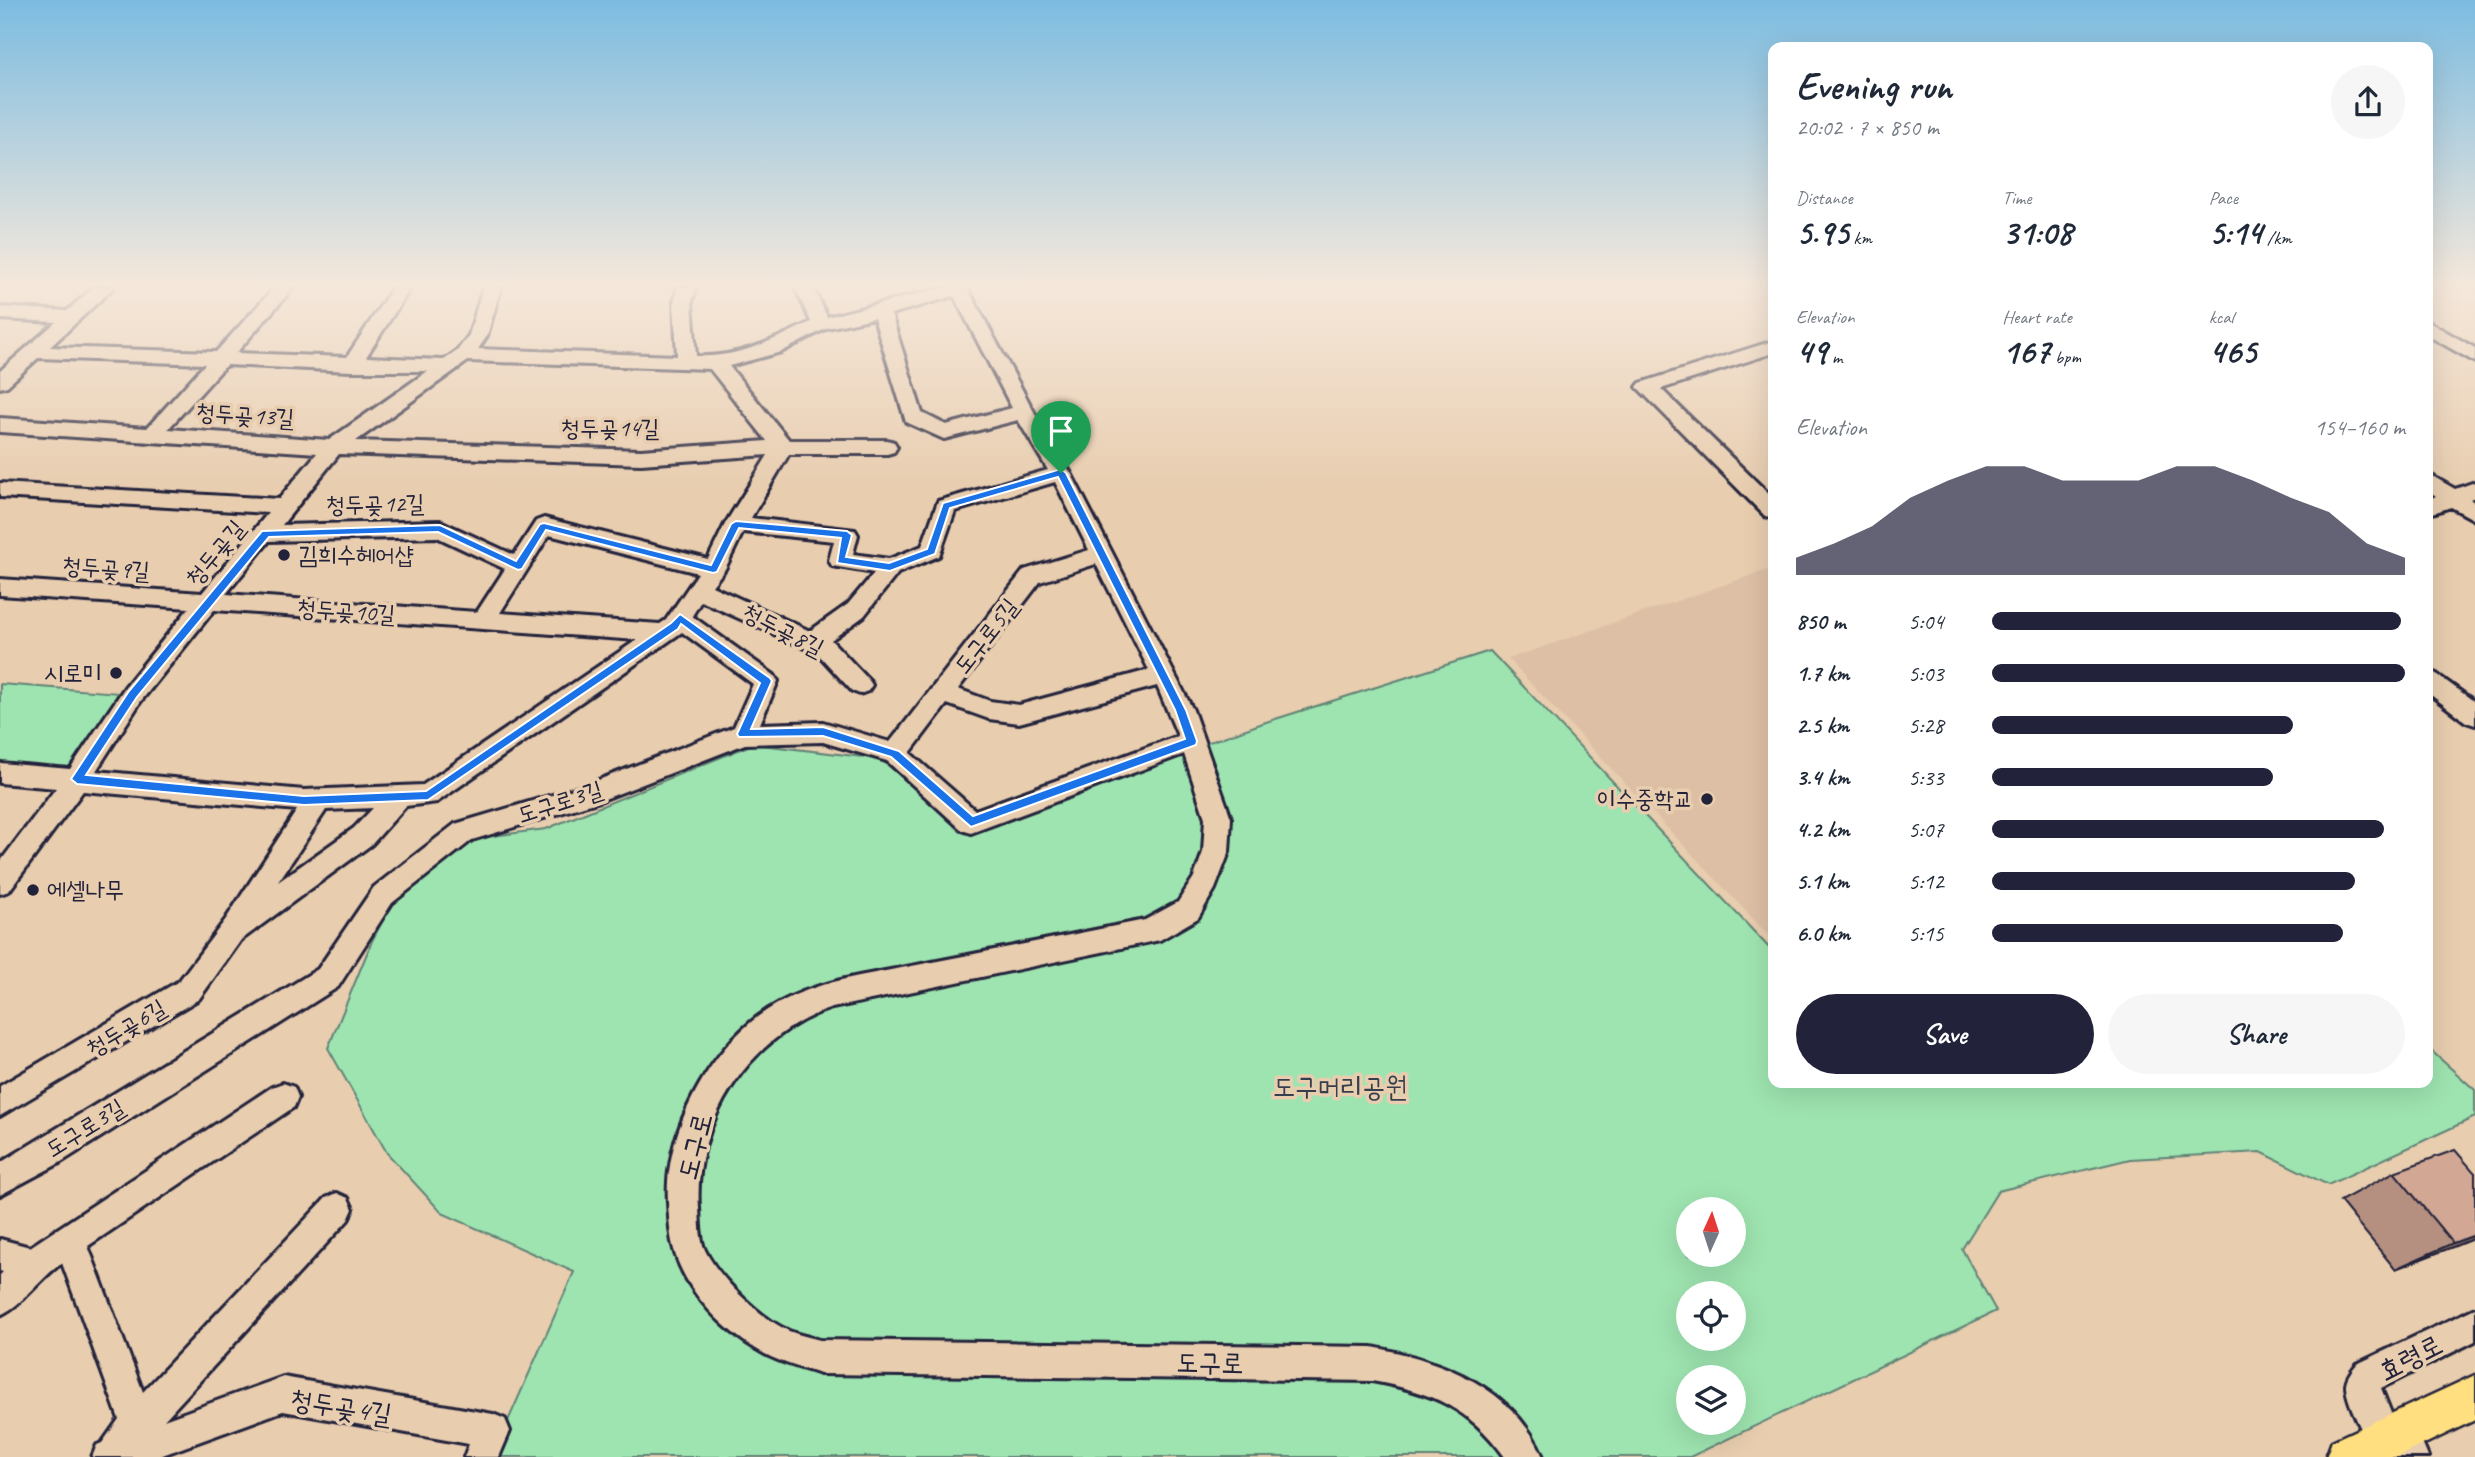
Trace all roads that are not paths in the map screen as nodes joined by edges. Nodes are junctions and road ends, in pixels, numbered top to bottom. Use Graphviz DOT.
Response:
graph roads {
  1 [pos="29,355"];
  2 [pos="103,355"];
  3 [pos="225,355"];
  4 [pos="358,355"];
  5 [pos="459,355"];
  6 [pos="687,355"];
  7 [pos="747,355"];
  8 [pos="894,355"];
  9 [pos="994,355"];
  10 [pos="1748,355"];
  11 [pos="221,360"];
  12 [pos="454,360"];
  13 [pos="687,361"];
  14 [pos="716,363"];
  15 [pos="351,365"];
  16 [pos="0,382"];
  17 [pos="1024,412"];
  18 [pos="0,425"];
  19 [pos="152,435"];
  20 [pos="333,447"];
  21 [pos="783,447"];
  22 [pos="887,447"];
  23 [pos="1061,473"];
  24 [pos="2433,484"];
  25 [pos="2475,489"];
  26 [pos="0,490"];
  27 [pos="2453,498"];
  28 [pos="1768,506"];
  29 [pos="2433,506"];
  30 [pos="287,507"];
  31 [pos="2475,513"];
  32 [pos="736,524"];
  33 [pos="266,533"];
  34 [pos="1102,554"];
  35 [pos="518,566"];
  36 [pos="890,567"];
  37 [pos="713,569"];
  38 [pos="0,587"];
  39 [pos="697,589"];
  40 [pos="208,601"];
  41 [pos="484,620"];
  42 [pos="672,625"];
  43 [pos="812,641"];
  44 [pos="1163,675"];
  45 [pos="2433,684"];
  46 [pos="860,685"];
  47 [pos="942,693"];
  48 [pos="2475,715"];
  49 [pos="743,734"];
  50 [pos="1192,741"];
  51 [pos="895,754"];
  52 [pos="0,773"];
  53 [pos="77,779"];
  54 [pos="400,796"];
  55 [pos="318,800"];
  56 [pos="0,883"];
  57 [pos="231,931"];
  58 [pos="283,1097"];
  59 [pos="0,1102"];
  60 [pos="0,1180"];
  61 [pos="337,1209"];
  62 [pos="69,1238"];
  63 [pos="0,1255"];
  64 [pos="33,1264"];
  65 [pos="0,1299"];
  66 [pos="2475,1324"];
  67 [pos="2475,1398"];
  68 [pos="138,1423"];
  69 [pos="487,1444"];
  70 [pos="2381,1451"];
  71 [pos="111,1456"];
  72 [pos="1526,1457"];
  1 -- 16 [label="street"];
  2 -- 11 [label="street"];
  3 -- 11 [label="street, 청두곶13길"];
  4 -- 15 [label="street"];
  5 -- 12 [label="street, 청두곶길"];
  6 -- 13 [label="street"];
  7 -- 14 [label="street"];
  8 -- 17 [label="street"];
  9 -- 17 [label="street, 도구로"];
  10 -- 28 [label="street"];
  11 -- 15 [label="street"];
  11 -- 19 [label="street, 청두곶13길"];
  12 -- 13 [label="street"];
  12 -- 15 [label="street"];
  12 -- 20 [label="street, 청두곶길"];
  13 -- 14 [label="street"];
  14 -- 21 [label="street"];
  17 -- 23 [label="street, 도구로"];
  18 -- 19 [label="street, 청두곶13길"];
  19 -- 20 [label="street, 청두곶13길"];
  20 -- 21 [label="street, 청두곶14길"];
  20 -- 30 [label="street, 청두곶길"];
  21 -- 22 [label="street, 청두곶14길"];
  21 -- 32 [label="street"];
  23 -- 34 [label="street, 도구로"];
  23 -- 36 [label="street"];
  24 -- 27 [label="street"];
  25 -- 27 [label="street"];
  26 -- 30 [label="street"];
  27 -- 29 [label="street"];
  27 -- 31 [label="street"];
  30 -- 33 [label="street, 청두곶길"];
  32 -- 36 [label="street"];
  32 -- 37 [label="street"];
  33 -- 35 [label="street, 청두곶12길"];
  33 -- 40 [label="street, 청두곶길"];
  34 -- 44 [label="street, 도구로"];
  34 -- 47 [label="street, 도구로5길"];
  35 -- 37 [label="street"];
  35 -- 41 [label="street"];
  36 -- 43 [label="street"];
  37 -- 39 [label="street"];
  38 -- 40 [label="street, 청두곶9길"];
  39 -- 42 [label="street"];
  39 -- 43 [label="street, 청두곶8길"];
  40 -- 41 [label="street, 청두곶10길"];
  40 -- 53 [label="street, 청두곶길"];
  41 -- 42 [label="street, 청두곶10길"];
  42 -- 49 [label="street, 청두곶8길"];
  42 -- 54 [label="street"];
  43 -- 46 [label="street, 청두곶8길"];
  44 -- 47 [label="street"];
  44 -- 50 [label="street, 도구로"];
  45 -- 48 [label="street"];
  47 -- 51 [label="street, 도구로5길"];
  49 -- 51 [label="street, 도구로3길"];
  49 -- 60 [label="street, 도구로3길"];
  50 -- 51 [label="street, 도구로3길"];
  50 -- 72 [label="street, 도구로"];
  52 -- 53 [label="street"];
  53 -- 55 [label="street"];
  53 -- 56 [label="street, 청두곶길"];
  54 -- 55 [label="street"];
  54 -- 57 [label="street, 청두곶6길"];
  55 -- 57 [label="street, 청두곶6길"];
  57 -- 59 [label="street, 청두곶6길"];
  58 -- 62 [label="street"];
  61 -- 68 [label="street, 청두곶4길"];
  62 -- 64 [label="street"];
  62 -- 68 [label="street"];
  63 -- 64 [label="street"];
  64 -- 65 [label="street"];
  66 -- 70 [label="street, 효령로"];
  67 -- 70 [label="main road, 효령로"];
  68 -- 71 [label="street, 청두곶4길"];
  69 -- 71 [label="street, 청두곶4길"];
}
